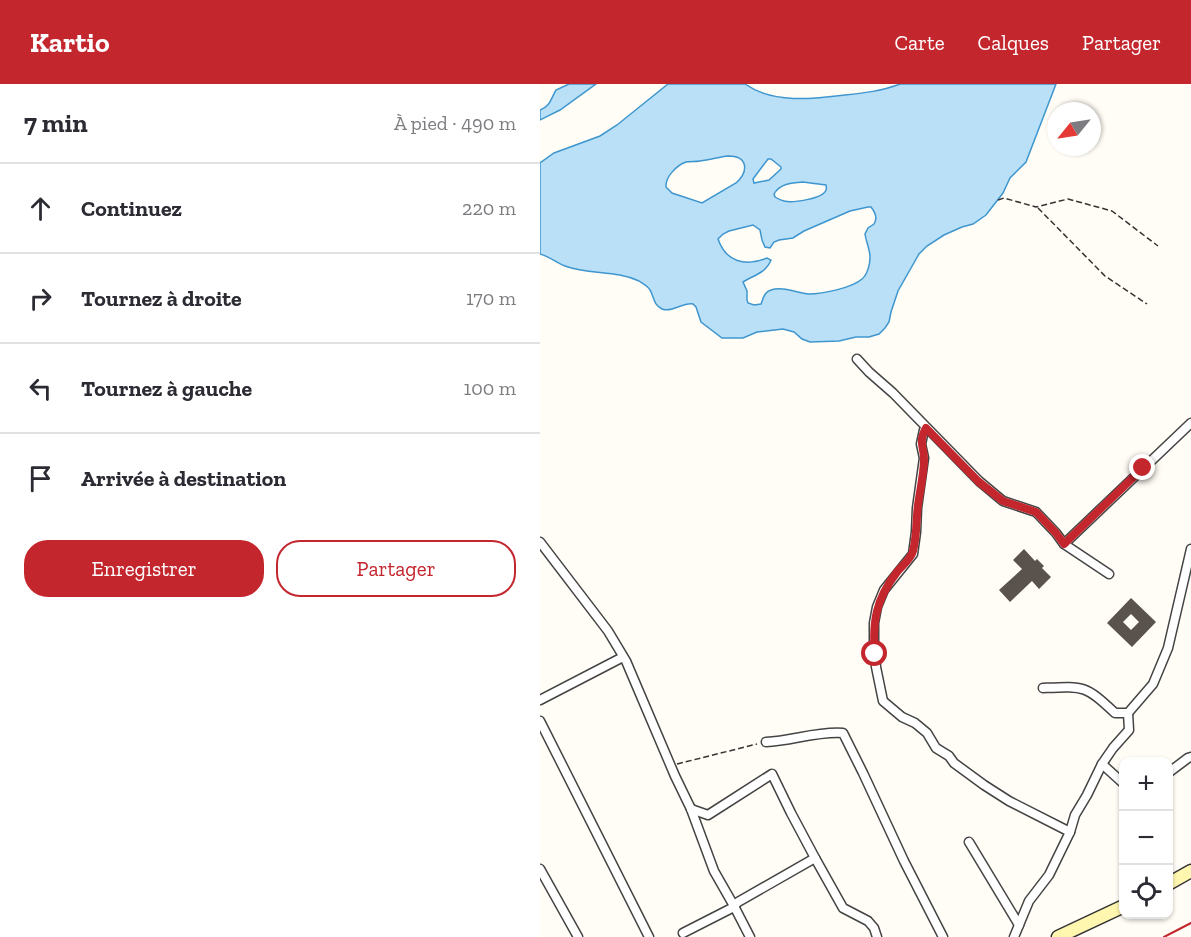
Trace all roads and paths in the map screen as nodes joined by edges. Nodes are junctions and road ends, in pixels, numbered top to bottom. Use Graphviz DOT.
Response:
graph roads {
  1 [pos="998,200"];
  2 [pos="1036,207"];
  3 [pos="1158,246"];
  4 [pos="1147,304"];
  5 [pos="857,359"];
  6 [pos="1191,423"];
  7 [pos="926,428"];
  8 [pos="540,543"];
  9 [pos="1064,544"];
  10 [pos="1191,549"];
  11 [pos="1109,574"];
  12 [pos="623,657"];
  13 [pos="1043,688"];
  14 [pos="540,700"];
  15 [pos="1128,712"];
  16 [pos="540,721"];
  17 [pos="766,742"];
  18 [pos="1191,757"];
  19 [pos="1102,764"];
  20 [pos="671,766"];
  21 [pos="1173,769"];
  22 [pos="1119,779"];
  23 [pos="691,809"];
  24 [pos="1070,832"];
  25 [pos="969,842"];
  26 [pos="815,858"];
  27 [pos="540,869"];
  28 [pos="1191,871"];
  29 [pos="1173,881"];
  30 [pos="734,906"];
  31 [pos="1119,908"];
  32 [pos="1019,925"];
  33 [pos="683,933"];
  34 [pos="578,937"];
  35 [pos="649,937"];
  36 [pos="750,937"];
  37 [pos="878,937"];
  38 [pos="943,937"];
  39 [pos="1014,937"];
  40 [pos="1058,937"];
  1 -- 2 [label="path"];
  2 -- 3 [label="path"];
  2 -- 4 [label="path"];
  5 -- 7 [label="street"];
  6 -- 9 [label="street"];
  7 -- 9 [label="street"];
  7 -- 24 [label="street"];
  8 -- 12 [label="street"];
  9 -- 11 [label="street"];
  10 -- 15 [label="street"];
  12 -- 14 [label="street"];
  12 -- 20 [label="street"];
  13 -- 15 [label="street"];
  15 -- 19 [label="street"];
  16 -- 35 [label="street"];
  17 -- 20 [label="path"];
  17 -- 38 [label="street"];
  18 -- 21 [label="street"];
  19 -- 22 [label="street"];
  19 -- 24 [label="street"];
  20 -- 23 [label="street"];
  23 -- 26 [label="street"];
  23 -- 30 [label="street"];
  24 -- 32 [label="street"];
  25 -- 32 [label="street"];
  26 -- 30 [label="street"];
  26 -- 37 [label="street"];
  27 -- 34 [label="street"];
  28 -- 29 [label="main road"];
  30 -- 33 [label="street"];
  30 -- 36 [label="street"];
  31 -- 40 [label="main road"];
  32 -- 39 [label="street"];
}
